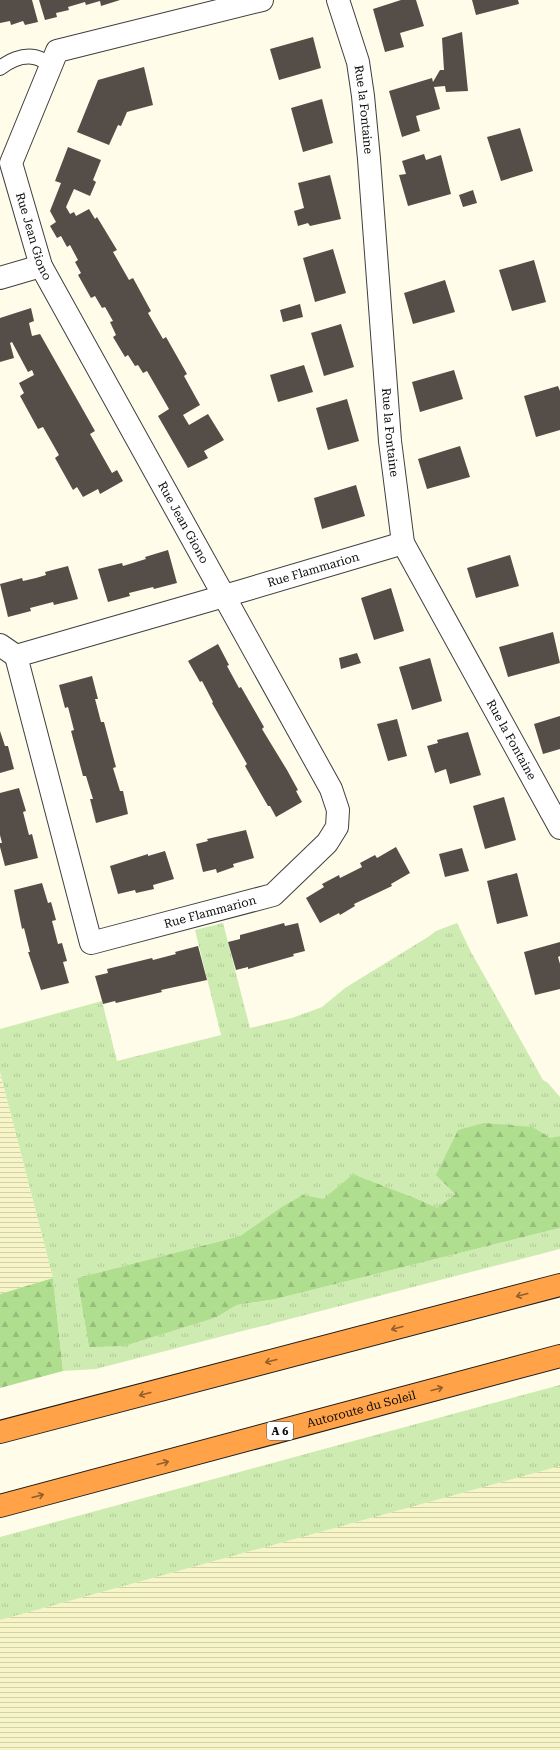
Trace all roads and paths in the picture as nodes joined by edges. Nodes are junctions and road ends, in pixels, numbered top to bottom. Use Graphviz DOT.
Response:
graph roads {
  1 [pos="262,0"];
  2 [pos="338,0"];
  3 [pos="52,65"];
  4 [pos="0,68"];
  5 [pos="6,156"];
  6 [pos="41,266"];
  7 [pos="0,278"];
  8 [pos="403,543"];
  9 [pos="223,596"];
  10 [pos="8,650"];
  11 [pos="560,828"];
  12 [pos="560,1285"];
  13 [pos="560,1356"];
  14 [pos="0,1432"];
  15 [pos="0,1506"];
  1 -- 3 [label="street, Rue Jean Giono"];
  2 -- 8 [label="street, Rue la Fontaine"];
  3 -- 4 [label="lane"];
  3 -- 5 [label="street, Rue Jean Giono"];
  5 -- 6 [label="street, Rue Jean Giono"];
  6 -- 7 [label="street"];
  6 -- 9 [label="street, Rue Jean Giono"];
  8 -- 9 [label="street, Rue Flammarion"];
  8 -- 11 [label="street, Rue la Fontaine"];
  9 -- 10 [label="street, Rue Flammarion"];
  9 -- 10 [label="street, Rue Flammarion"];
  12 -- 14 [label="highway, one-way"];
  15 -- 13 [label="highway, Autoroute du Soleil / A 6, one-way"];
}
